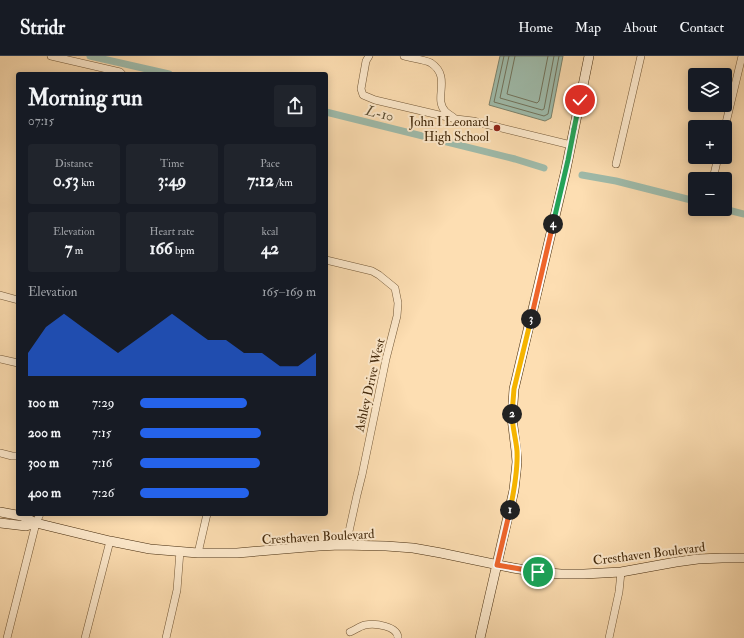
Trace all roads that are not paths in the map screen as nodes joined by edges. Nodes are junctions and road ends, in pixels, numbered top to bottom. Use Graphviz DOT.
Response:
graph roads {
  1 [pos="51,56"];
  2 [pos="369,56"];
  3 [pos="404,56"];
  4 [pos="589,56"];
  5 [pos="641,56"];
  6 [pos="742,56"];
  7 [pos="117,72"];
  8 [pos="456,119"];
  9 [pos="727,120"];
  10 [pos="571,145"];
  11 [pos="616,164"];
  12 [pos="328,260"];
  13 [pos="0,295"];
  14 [pos="16,299"];
  15 [pos="0,359"];
  16 [pos="16,363"];
  17 [pos="0,453"];
  18 [pos="16,456"];
  19 [pos="0,512"];
  20 [pos="16,515"];
  21 [pos="22,516"];
  22 [pos="207,516"];
  23 [pos="36,519"];
  24 [pos="0,523"];
  25 [pos="110,541"];
  26 [pos="346,545"];
  27 [pos="180,551"];
  28 [pos="198,553"];
  29 [pos="744,558"];
  30 [pos="497,565"];
  31 [pos="622,572"];
  32 [pos="350,632"];
  33 [pos="7,638"];
  34 [pos="86,638"];
  35 [pos="166,638"];
  36 [pos="398,638"];
  37 [pos="480,638"];
  38 [pos="609,638"];
  1 -- 7 [label="street"];
  2 -- 8 [label="street"];
  3 -- 8 [label="street"];
  4 -- 10 [label="street"];
  5 -- 11 [label="street"];
  6 -- 9 [label="street"];
  8 -- 10 [label="street"];
  10 -- 30 [label="street"];
  12 -- 26 [label="street, Ashley Drive West"];
  13 -- 14 [label="street"];
  15 -- 16 [label="street"];
  17 -- 18 [label="street"];
  19 -- 20 [label="street, Cresthaven Boulevard"];
  21 -- 23 [label="street, Cresthaven Boulevard"];
  22 -- 28 [label="street"];
  23 -- 24 [label="street, Cresthaven Boulevard"];
  23 -- 25 [label="street, Cresthaven Boulevard"];
  23 -- 33 [label="street"];
  25 -- 27 [label="street, Cresthaven Boulevard"];
  25 -- 34 [label="street"];
  26 -- 28 [label="street, Cresthaven Boulevard"];
  26 -- 30 [label="street, Cresthaven Boulevard"];
  27 -- 28 [label="street, Cresthaven Boulevard"];
  27 -- 35 [label="street"];
  29 -- 31 [label="street, Cresthaven Boulevard"];
  30 -- 31 [label="street, Cresthaven Boulevard"];
  30 -- 37 [label="street"];
  31 -- 38 [label="street"];
  32 -- 36 [label="street"];
}
